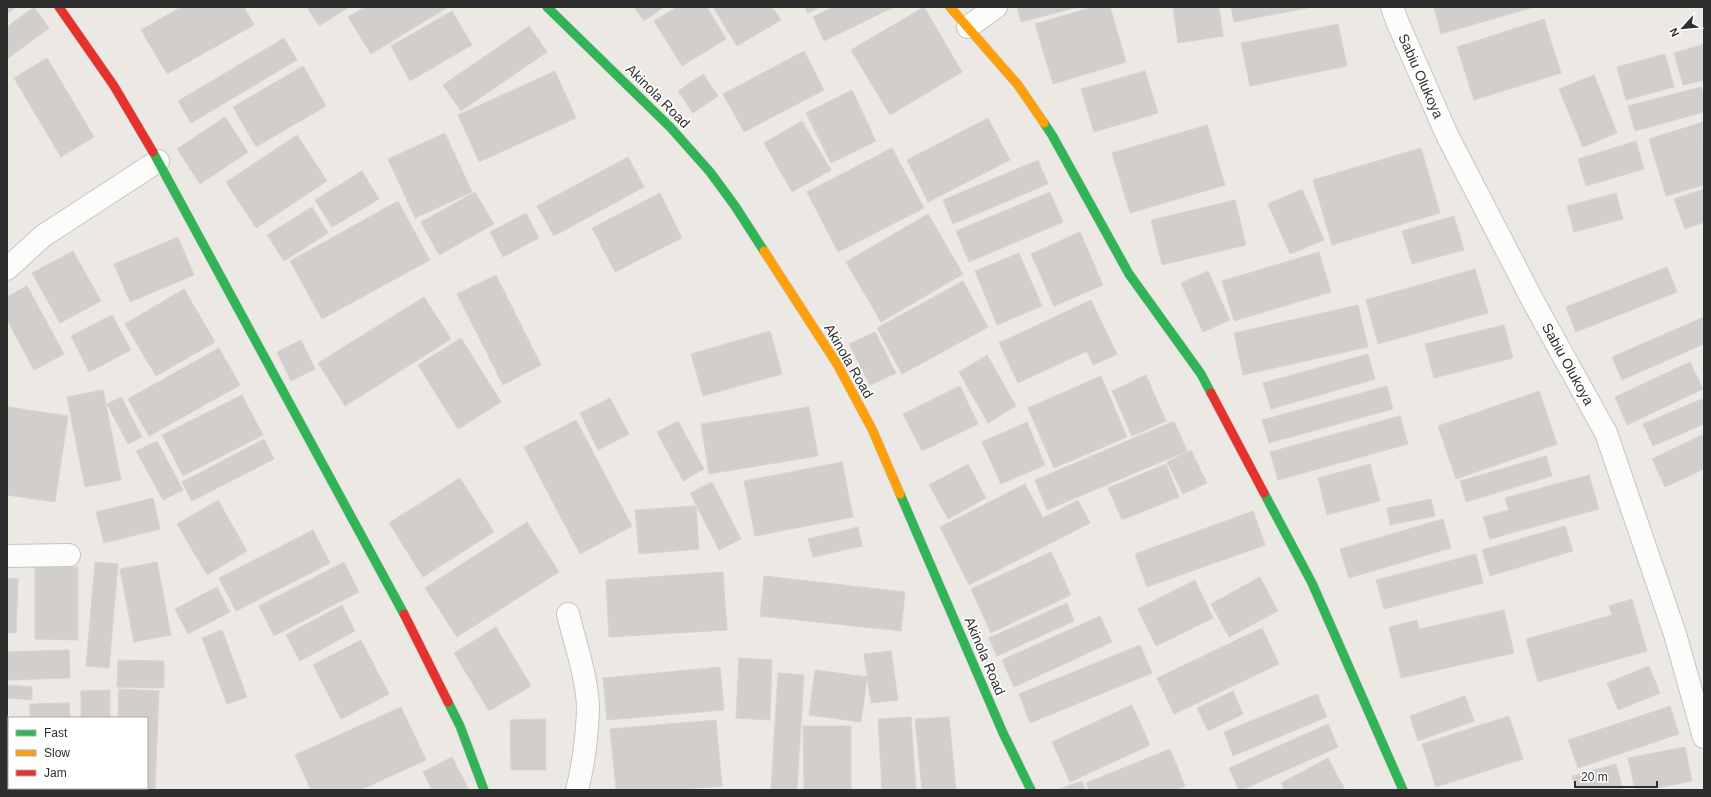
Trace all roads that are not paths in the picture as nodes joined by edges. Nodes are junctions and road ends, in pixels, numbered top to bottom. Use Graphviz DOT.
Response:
graph roads {
  1 [pos="59,7"];
  2 [pos="547,7"];
  3 [pos="950,7"];
  4 [pos="996,7"];
  5 [pos="1392,7"];
  6 [pos="968,26"];
  7 [pos="158,162"];
  8 [pos="7,269"];
  9 [pos="69,555"];
  10 [pos="7,556"];
  11 [pos="568,614"];
  12 [pos="1704,737"];
  13 [pos="484,790"];
  14 [pos="578,790"];
  15 [pos="1031,790"];
  16 [pos="1403,790"];
  1 -- 7 [label="street"];
  2 -- 15 [label="street, Akinola Road"];
  3 -- 6 [label="street"];
  4 -- 6 [label="street"];
  5 -- 12 [label="street, Sabiu Olukoya"];
  6 -- 16 [label="street"];
  7 -- 8 [label="street"];
  7 -- 13 [label="street"];
  9 -- 10 [label="street"];
  11 -- 14 [label="street"];
}
